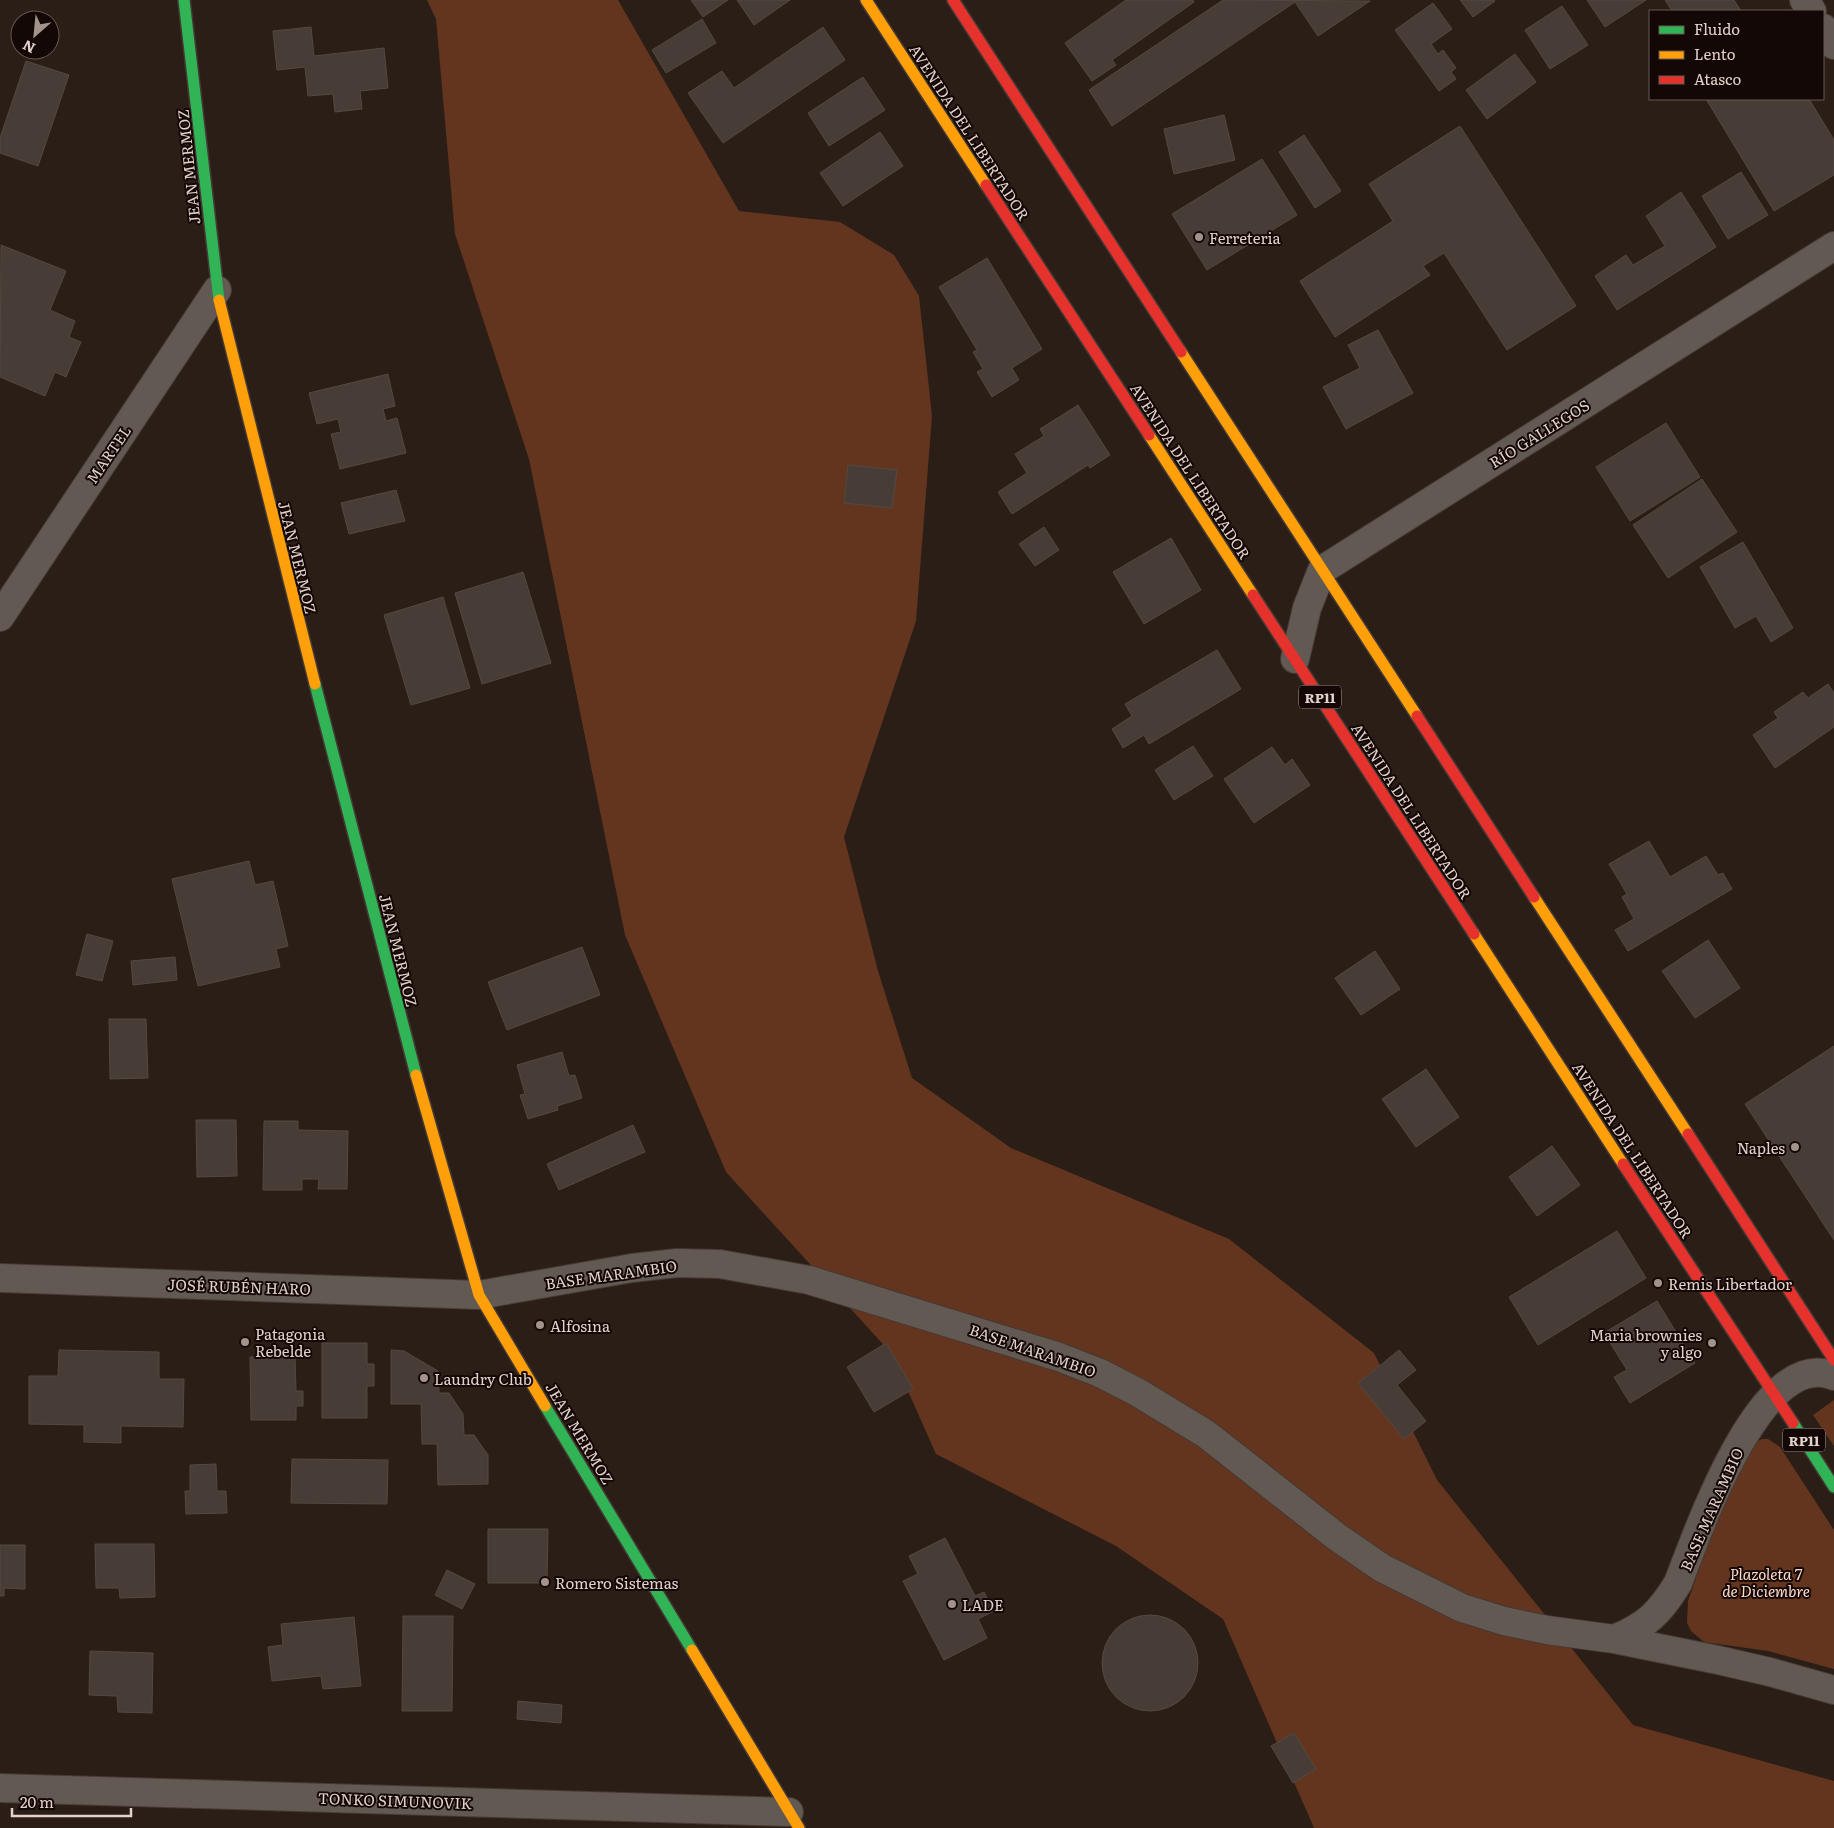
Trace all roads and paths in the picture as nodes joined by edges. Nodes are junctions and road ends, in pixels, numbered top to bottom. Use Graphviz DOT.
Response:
graph roads {
  1 [pos="184,0"];
  2 [pos="866,0"];
  3 [pos="952,0"];
  4 [pos="1824,30"];
  5 [pos="1834,45"];
  6 [pos="1834,246"];
  7 [pos="217,290"];
  8 [pos="1322,570"];
  9 [pos="0,617"];
  10 [pos="1295,659"];
  11 [pos="0,1278"];
  12 [pos="479,1295"];
  13 [pos="1834,1360"];
  14 [pos="1834,1376"];
  15 [pos="1774,1394"];
  16 [pos="1834,1487"];
  17 [pos="1614,1639"];
  18 [pos="1834,1690"];
  19 [pos="0,1788"];
  20 [pos="794,1820"];
  1 -- 7 [label="main road, JEAN MERMOZ"];
  2 -- 10 [label="main road, AVENIDA DEL LIBERTADOR / RP11"];
  3 -- 8 [label="main road"];
  4 -- 5 [label="street"];
  6 -- 8 [label="street, RÍO GALLEGOS"];
  7 -- 9 [label="street, MARTEL"];
  7 -- 12 [label="main road, JEAN MERMOZ"];
  8 -- 10 [label="street"];
  8 -- 13 [label="main road"];
  10 -- 15 [label="main road, AVENIDA DEL LIBERTADOR / RP11"];
  11 -- 12 [label="street, JOSÉ RUBÉN HARO"];
  12 -- 17 [label="street, BASE MARAMBIO"];
  12 -- 20 [label="main road, JEAN MERMOZ"];
  14 -- 15 [label="street, BASE MARAMBIO"];
  15 -- 16 [label="main road, AVENIDA DEL LIBERTADOR / RP11"];
  15 -- 17 [label="street, BASE MARAMBIO"];
  17 -- 18 [label="street, BASE MARAMBIO"];
  19 -- 20 [label="street, TONKO SIMUNOVIK"];
}
